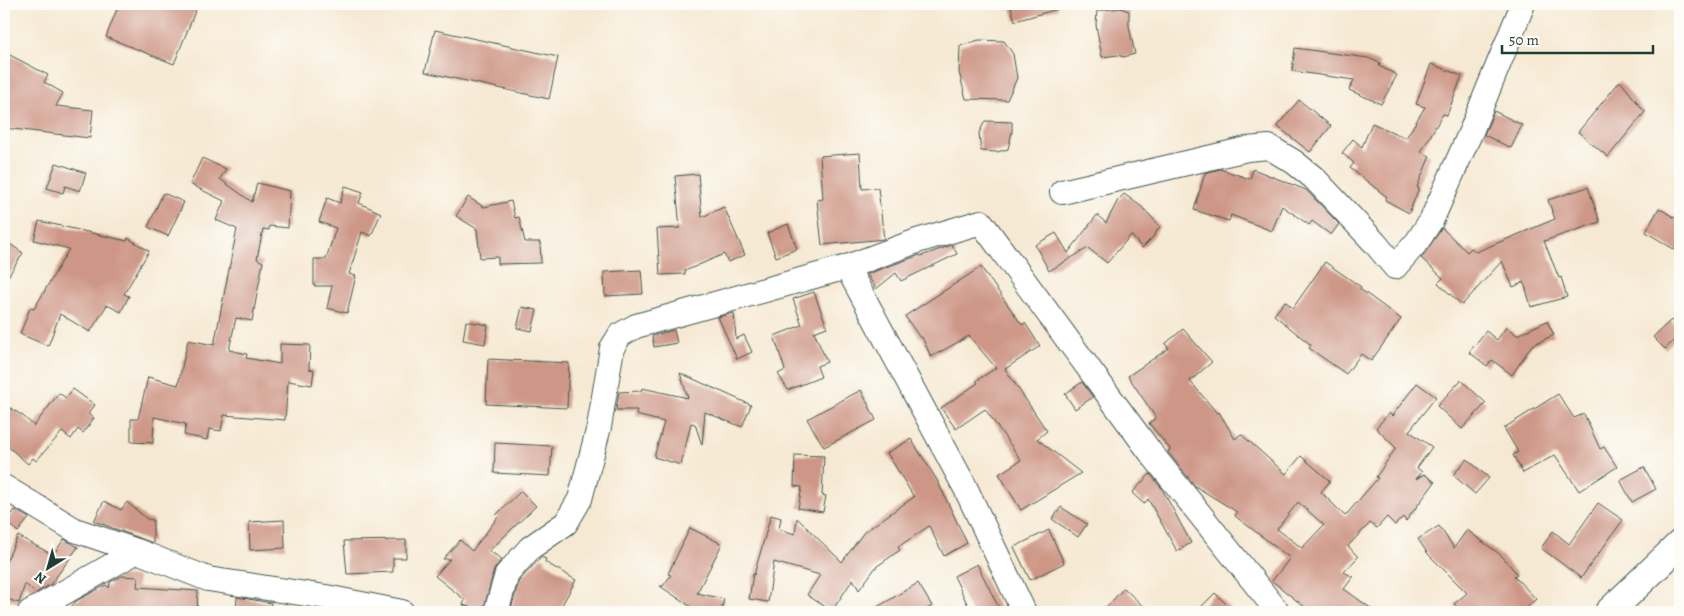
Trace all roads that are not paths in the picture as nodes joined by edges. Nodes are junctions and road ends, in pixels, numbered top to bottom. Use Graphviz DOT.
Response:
graph roads {
  1 [pos="1523,4"];
  2 [pos="1062,192"];
  3 [pos="847,267"];
  4 [pos="4,487"];
  5 [pos="1680,544"];
  6 [pos="137,551"];
  7 [pos="30,612"];
  8 [pos="402,612"];
  9 [pos="496,612"];
  10 [pos="1024,612"];
  11 [pos="1278,612"];
  12 [pos="1609,612"];
  1 -- 2 [label="street"];
  3 -- 9 [label="street"];
  3 -- 10 [label="street"];
  3 -- 11 [label="street"];
  4 -- 6 [label="street"];
  5 -- 12 [label="main road"];
  6 -- 7 [label="street"];
  6 -- 8 [label="street"];
}
